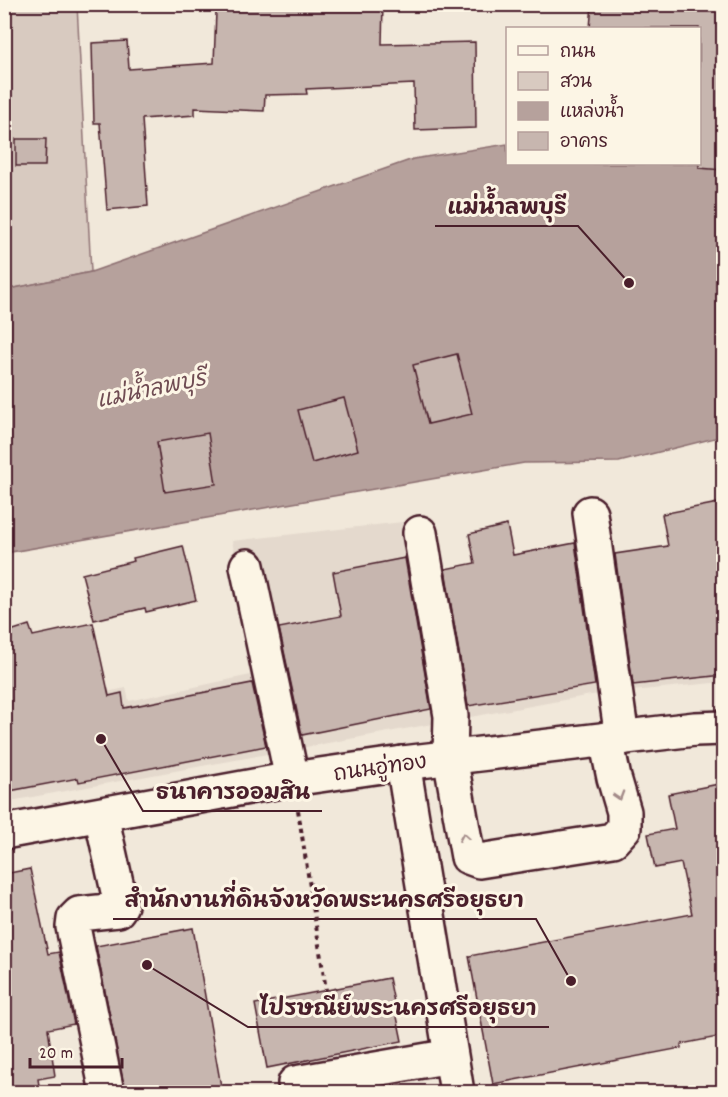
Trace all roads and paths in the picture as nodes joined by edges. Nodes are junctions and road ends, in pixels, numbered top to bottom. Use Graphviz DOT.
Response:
graph roads {
  1 [pos="590,513"];
  2 [pos="420,532"];
  3 [pos="248,566"];
  4 [pos="723,728"];
  5 [pos="614,739"];
  6 [pos="450,758"];
  7 [pos="403,763"];
  8 [pos="292,779"];
  9 [pos="101,815"];
  10 [pos="4,832"];
  11 [pos="326,990"];
  12 [pos="451,1056"];
  13 [pos="295,1083"];
  14 [pos="107,1092"];
  15 [pos="457,1092"];
  1 -- 5 [label="street"];
  2 -- 6 [label="street"];
  3 -- 8 [label="street"];
  4 -- 5 [label="street, ถนนอู่ทอง"];
  5 -- 6 [label="street, ถนนอู่ทอง"];
  5 -- 6 [label="street, one-way"];
  6 -- 7 [label="street, ถนนอู่ทอง"];
  7 -- 8 [label="street, ถนนอู่ทอง"];
  7 -- 12 [label="street"];
  8 -- 9 [label="street, ถนนอู่ทอง"];
  8 -- 11 [label="path"];
  9 -- 10 [label="street, ถนนอู่ทอง"];
  9 -- 14 [label="street"];
  12 -- 13 [label="street"];
  12 -- 15 [label="street"];
}
